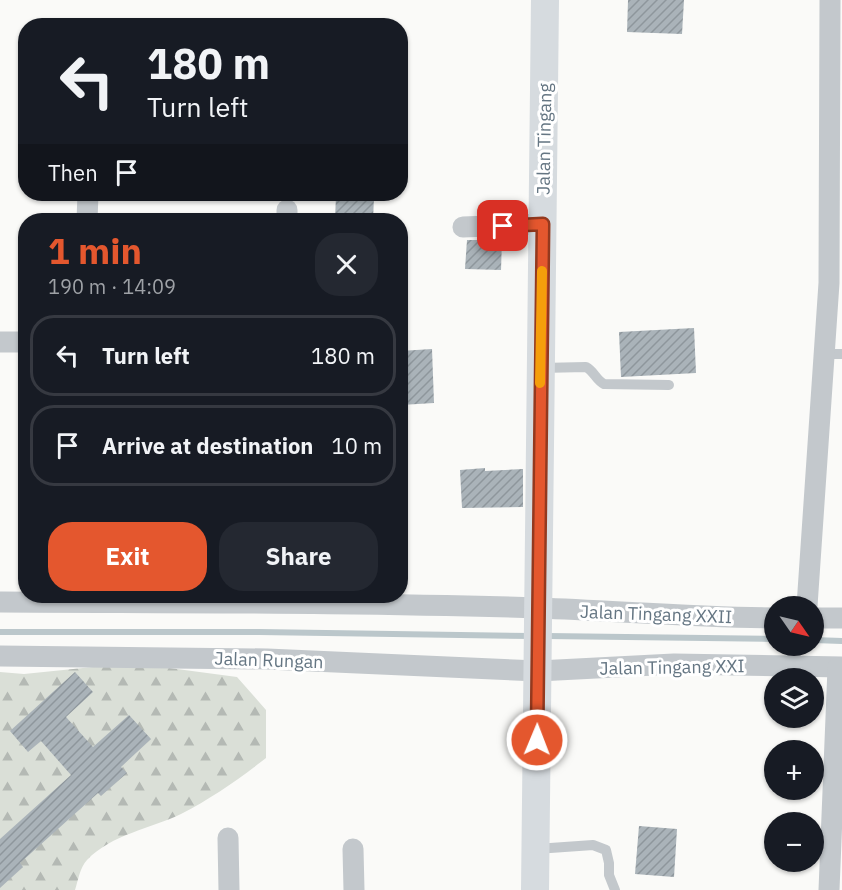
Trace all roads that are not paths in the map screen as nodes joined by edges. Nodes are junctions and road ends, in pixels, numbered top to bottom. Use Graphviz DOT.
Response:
graph roads {
  1 [pos="545,0"];
  2 [pos="830,0"];
  3 [pos="543,224"];
  4 [pos="463,227"];
  5 [pos="0,342"];
  6 [pos="18,342"];
  7 [pos="833,354"];
  8 [pos="541,368"];
  9 [pos="669,385"];
  10 [pos="808,596"];
  11 [pos="0,602"];
  12 [pos="18,602"];
  13 [pos="332,603"];
  14 [pos="538,614"];
  15 [pos="764,618"];
  16 [pos="824,618"];
  17 [pos="842,618"];
  18 [pos="0,656"];
  19 [pos="538,664"];
  20 [pos="840,667"];
  21 [pos="228,838"];
  22 [pos="353,849"];
  23 [pos="536,849"];
  24 [pos="229,890"];
  25 [pos="354,890"];
  26 [pos="535,890"];
  27 [pos="615,890"];
  28 [pos="829,890"];
  1 -- 3 [label="main road, Jalan Tingang"];
  2 -- 7 [label="street"];
  3 -- 4 [label="street"];
  3 -- 8 [label="main road, Jalan Tingang"];
  5 -- 6 [label="street"];
  7 -- 10 [label="street"];
  8 -- 9 [label="lane"];
  8 -- 14 [label="main road, Jalan Tingang"];
  11 -- 12 [label="street"];
  13 -- 14 [label="street"];
  14 -- 15 [label="street, Jalan Tingang XXII"];
  14 -- 19 [label="main road, Jalan Tingang"];
  16 -- 17 [label="street"];
  18 -- 19 [label="street, Jalan Rungan"];
  19 -- 20 [label="street, Jalan Tingang XXI"];
  19 -- 23 [label="main road, Jalan Tingang"];
  20 -- 28 [label="street"];
  21 -- 24 [label="street"];
  22 -- 25 [label="street"];
  23 -- 26 [label="main road, Jalan Tingang"];
  23 -- 27 [label="lane"];
}
